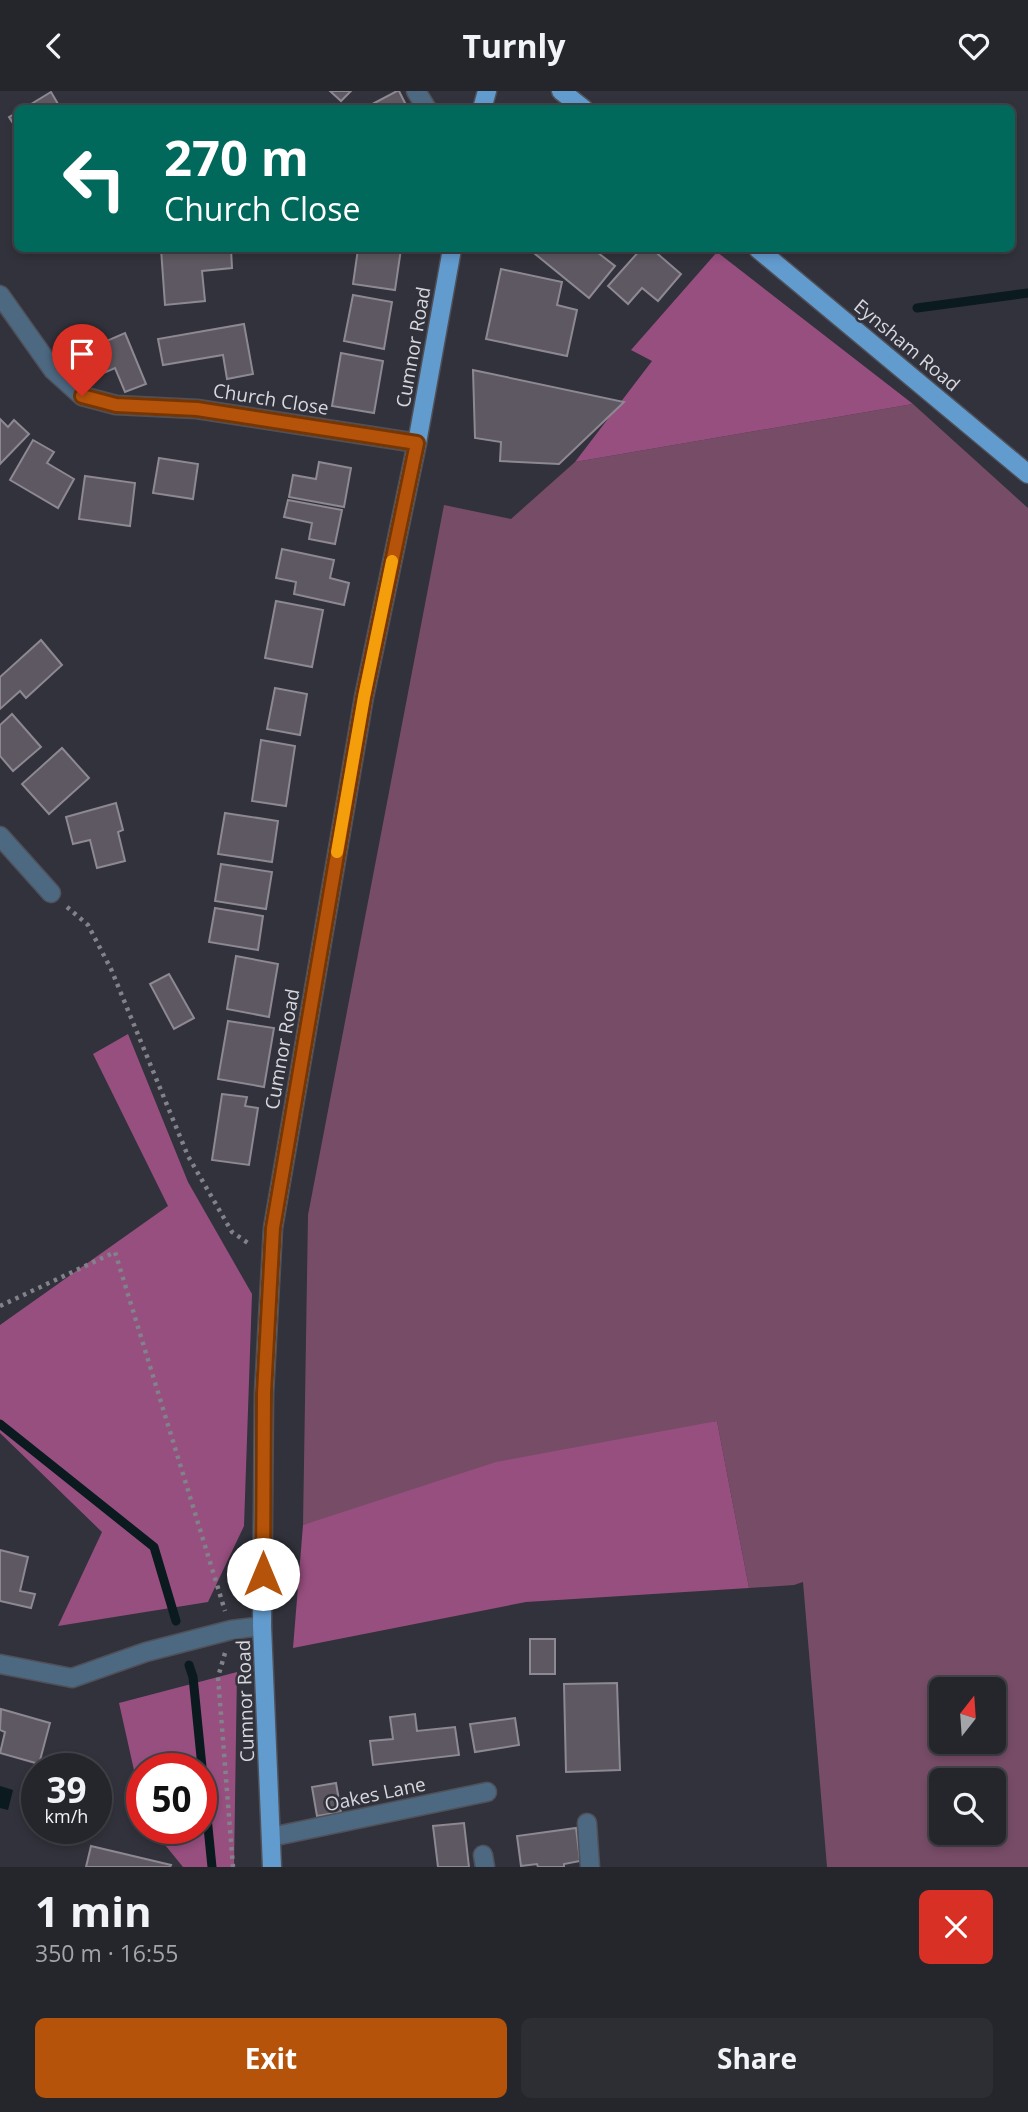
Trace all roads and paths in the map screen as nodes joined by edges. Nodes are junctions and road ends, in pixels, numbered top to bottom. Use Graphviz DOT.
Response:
graph roads {
  1 [pos="561,91"];
  2 [pos="579,105"];
  3 [pos="451,252"];
  4 [pos="762,252"];
  5 [pos="0,295"];
  6 [pos="417,443"];
  7 [pos="1028,474"];
  8 [pos="0,836"];
  9 [pos="51,893"];
  10 [pos="271,1261"];
  11 [pos="0,1306"];
  12 [pos="262,1626"];
  13 [pos="231,1630"];
  14 [pos="0,1664"];
  15 [pos="487,1792"];
  16 [pos="587,1822"];
  17 [pos="271,1837"];
  18 [pos="233,1867"];
  19 [pos="272,1867"];
  20 [pos="590,1867"];
  1 -- 2 [label="main road"];
  3 -- 6 [label="main road, Cumnor Road"];
  4 -- 7 [label="main road, Eynsham Road"];
  5 -- 6 [label="street, Church Close"];
  6 -- 10 [label="main road, Cumnor Road"];
  8 -- 9 [label="street"];
  9 -- 10 [label="path"];
  10 -- 12 [label="main road, Cumnor Road"];
  11 -- 13 [label="path"];
  12 -- 13 [label="street"];
  12 -- 17 [label="main road, Cumnor Road"];
  13 -- 14 [label="street"];
  13 -- 18 [label="path"];
  15 -- 17 [label="street, Oakes Lane"];
  16 -- 20 [label="street"];
  17 -- 19 [label="main road, Cumnor Road"];
}
